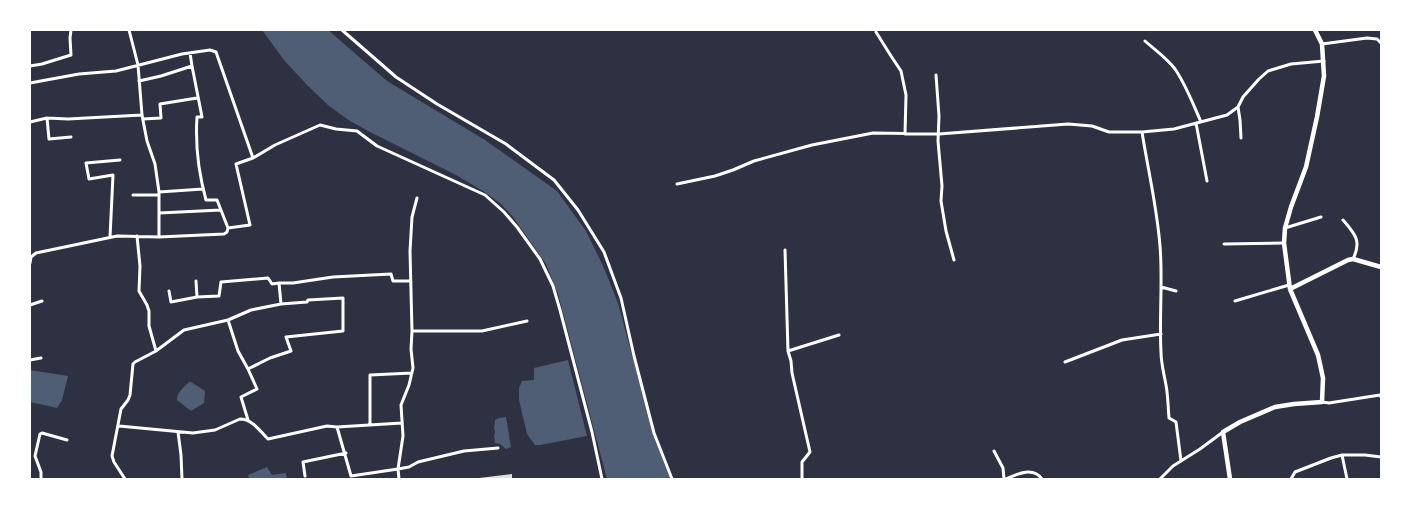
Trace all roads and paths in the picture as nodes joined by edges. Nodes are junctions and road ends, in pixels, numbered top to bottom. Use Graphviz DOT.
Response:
graph roads {
  1 [pos="71,30"];
  2 [pos="129,30"];
  3 [pos="342,30"];
  4 [pos="1315,30"];
  5 [pos="876,32"];
  6 [pos="1145,41"];
  7 [pos="1381,43"];
  8 [pos="1322,44"];
  9 [pos="190,54"];
  10 [pos="1324,61"];
  11 [pos="138,65"];
  12 [pos="30,66"];
  13 [pos="192,66"];
  14 [pos="936,76"];
  15 [pos="139,81"];
  16 [pos="30,84"];
  17 [pos="197,98"];
  18 [pos="1238,107"];
  19 [pos="142,117"];
  20 [pos="47,118"];
  21 [pos="30,122"];
  22 [pos="1201,122"];
  23 [pos="1196,123"];
  24 [pos="1142,132"];
  25 [pos="905,134"];
  26 [pos="939,134"];
  27 [pos="71,137"];
  28 [pos="1241,138"];
  29 [pos="253,158"];
  30 [pos="120,160"];
  31 [pos="1207,181"];
  32 [pos="677,184"];
  33 [pos="203,189"];
  34 [pos="159,194"];
  35 [pos="133,196"];
  36 [pos="417,198"];
  37 [pos="221,210"];
  38 [pos="159,213"];
  39 [pos="1322,217"];
  40 [pos="1343,220"];
  41 [pos="228,228"];
  42 [pos="1285,228"];
  43 [pos="138,236"];
  44 [pos="110,237"];
  45 [pos="159,237"];
  46 [pos="1284,243"];
  47 [pos="1224,244"];
  48 [pos="785,250"];
  49 [pos="1353,259"];
  50 [pos="954,260"];
  51 [pos="30,263"];
  52 [pos="1381,267"];
  53 [pos="196,281"];
  54 [pos="412,281"];
  55 [pos="279,283"];
  56 [pos="1161,287"];
  57 [pos="1290,287"];
  58 [pos="169,291"];
  59 [pos="1176,291"];
  60 [pos="197,297"];
  61 [pos="42,302"];
  62 [pos="1235,302"];
  63 [pos="281,304"];
  64 [pos="30,305"];
  65 [pos="228,320"];
  66 [pos="527,321"];
  67 [pos="412,331"];
  68 [pos="1161,334"];
  69 [pos="839,335"];
  70 [pos="156,351"];
  71 [pos="788,351"];
  72 [pos="41,358"];
  73 [pos="30,360"];
  74 [pos="1065,362"];
  75 [pos="248,369"];
  76 [pos="412,373"];
  77 [pos="1381,397"];
  78 [pos="1322,402"];
  79 [pos="248,420"];
  80 [pos="402,423"];
  81 [pos="370,425"];
  82 [pos="118,426"];
  83 [pos="337,426"];
  84 [pos="178,432"];
  85 [pos="1223,432"];
  86 [pos="67,440"];
  87 [pos="498,448"];
  88 [pos="994,451"];
  89 [pos="346,453"];
  90 [pos="30,454"];
  91 [pos="1342,455"];
  92 [pos="34,456"];
  93 [pos="1381,457"];
  94 [pos="1181,461"];
  95 [pos="398,469"];
  96 [pos="305,476"];
  97 [pos="41,479"];
  98 [pos="125,479"];
  99 [pos="182,479"];
  100 [pos="399,479"];
  101 [pos="602,479"];
  102 [pos="672,479"];
  103 [pos="802,479"];
  104 [pos="1005,479"];
  105 [pos="1042,479"];
  106 [pos="1160,479"];
  107 [pos="1230,479"];
  108 [pos="1291,479"];
  109 [pos="1348,479"];
  1 -- 12 [label="street"];
  2 -- 11 [label="street"];
  3 -- 102 [label="street"];
  4 -- 8 [label="main road"];
  5 -- 25 [label="street"];
  6 -- 22 [label="street"];
  7 -- 8 [label="street"];
  8 -- 10 [label="main road"];
  9 -- 11 [label="street"];
  9 -- 13 [label="street"];
  9 -- 29 [label="street"];
  10 -- 18 [label="street"];
  10 -- 42 [label="main road"];
  11 -- 15 [label="street"];
  11 -- 16 [label="street"];
  13 -- 15 [label="street"];
  13 -- 17 [label="street"];
  14 -- 26 [label="street"];
  15 -- 19 [label="street"];
  17 -- 19 [label="street"];
  17 -- 33 [label="street"];
  18 -- 22 [label="street"];
  18 -- 28 [label="street"];
  19 -- 20 [label="street"];
  19 -- 34 [label="street"];
  20 -- 21 [label="street"];
  20 -- 27 [label="street"];
  22 -- 23 [label="street"];
  23 -- 24 [label="street"];
  23 -- 31 [label="street"];
  24 -- 26 [label="street"];
  24 -- 56 [label="street"];
  25 -- 26 [label="street"];
  25 -- 32 [label="street"];
  26 -- 50 [label="street"];
  29 -- 41 [label="street"];
  29 -- 101 [label="street"];
  30 -- 44 [label="street"];
  33 -- 34 [label="street"];
  33 -- 37 [label="street"];
  34 -- 35 [label="street"];
  34 -- 38 [label="street"];
  36 -- 54 [label="street"];
  37 -- 38 [label="street"];
  37 -- 41 [label="street"];
  38 -- 45 [label="street"];
  39 -- 42 [label="street"];
  40 -- 49 [label="street"];
  41 -- 45 [label="street"];
  42 -- 46 [label="main road"];
  43 -- 44 [label="street"];
  43 -- 45 [label="street"];
  43 -- 70 [label="street"];
  44 -- 51 [label="street"];
  46 -- 47 [label="street"];
  46 -- 57 [label="main road"];
  48 -- 71 [label="street"];
  49 -- 52 [label="main road"];
  49 -- 57 [label="main road"];
  53 -- 60 [label="street"];
  54 -- 55 [label="street"];
  54 -- 67 [label="street"];
  55 -- 60 [label="street"];
  55 -- 63 [label="street"];
  56 -- 59 [label="street"];
  56 -- 68 [label="street"];
  57 -- 62 [label="street"];
  57 -- 78 [label="main road"];
  58 -- 60 [label="street"];
  61 -- 64 [label="street"];
  63 -- 65 [label="street"];
  63 -- 75 [label="street"];
  65 -- 70 [label="street"];
  65 -- 75 [label="street"];
  66 -- 67 [label="street"];
  67 -- 76 [label="street"];
  68 -- 74 [label="street"];
  68 -- 94 [label="street"];
  69 -- 71 [label="street"];
  70 -- 82 [label="street"];
  71 -- 103 [label="street"];
  72 -- 73 [label="street"];
  75 -- 79 [label="street"];
  76 -- 80 [label="street"];
  76 -- 81 [label="street"];
  77 -- 78 [label="street"];
  78 -- 85 [label="main road"];
  79 -- 83 [label="street"];
  79 -- 84 [label="street"];
  80 -- 81 [label="street"];
  80 -- 95 [label="street"];
  81 -- 83 [label="street"];
  82 -- 84 [label="street"];
  82 -- 98 [label="street"];
  83 -- 89 [label="street"];
  84 -- 99 [label="street"];
  85 -- 94 [label="street"];
  85 -- 107 [label="main road"];
  86 -- 92 [label="street"];
  87 -- 95 [label="street"];
  88 -- 104 [label="street"];
  89 -- 95 [label="street"];
  89 -- 96 [label="street"];
  90 -- 92 [label="street"];
  91 -- 93 [label="street"];
  91 -- 108 [label="street"];
  91 -- 109 [label="street"];
  92 -- 97 [label="street"];
  94 -- 106 [label="street"];
  95 -- 100 [label="street"];
  104 -- 105 [label="street"];
}
